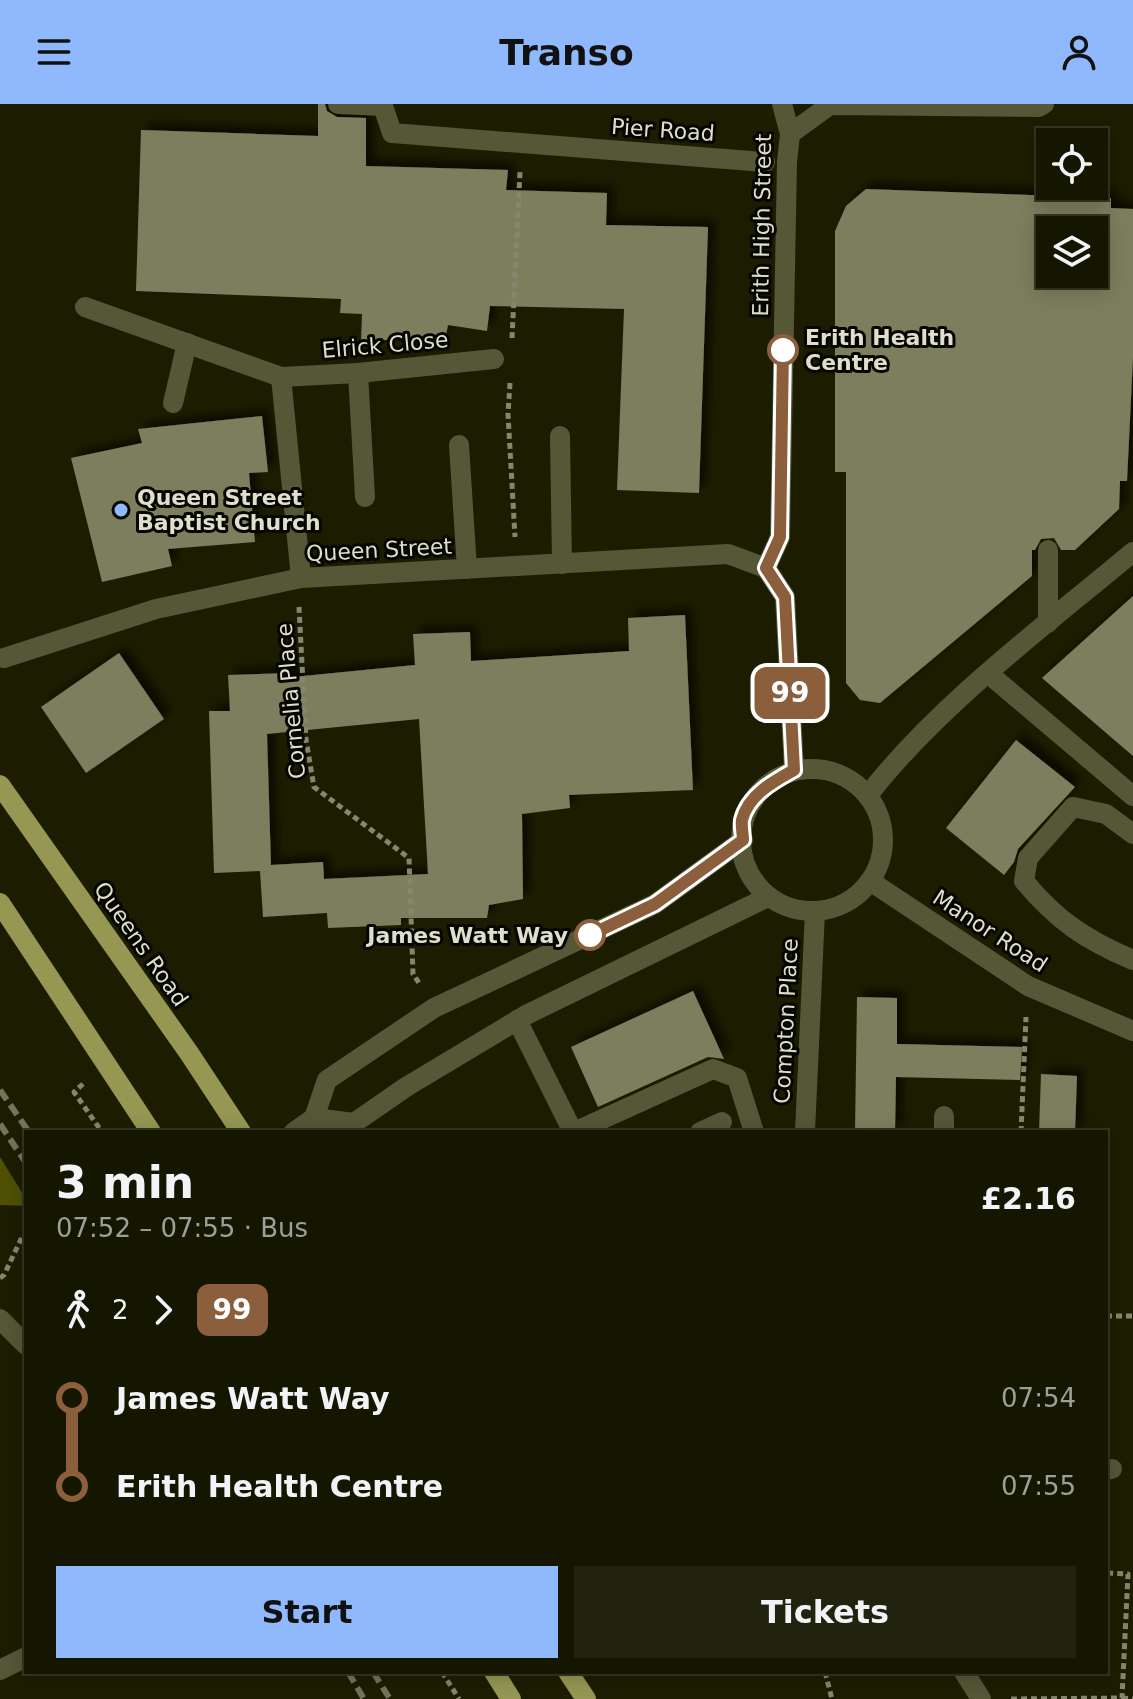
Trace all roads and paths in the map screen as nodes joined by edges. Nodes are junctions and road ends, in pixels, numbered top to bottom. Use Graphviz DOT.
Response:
graph roads {
  1 [pos="338,104"];
  2 [pos="782,104"];
  3 [pos="1044,104"];
  4 [pos="383,105"];
  5 [pos="790,134"];
  6 [pos="765,162"];
  7 [pos="85,307"];
  8 [pos="187,343"];
  9 [pos="494,359"];
  10 [pos="358,373"];
  11 [pos="281,377"];
  12 [pos="173,403"];
  13 [pos="560,436"];
  14 [pos="459,445"];
  15 [pos="365,497"];
  16 [pos="1048,550"];
  17 [pos="1133,552"];
  18 [pos="562,564"];
  19 [pos="766,568"];
  20 [pos="467,569"];
  21 [pos="301,578"];
  22 [pos="1048,623"];
  23 [pos="4,658"];
  24 [pos="989,674"];
  25 [pos="794,770"];
  26 [pos="0,785"];
  27 [pos="869,794"];
  28 [pos="1133,796"];
  29 [pos="1133,834"];
  30 [pos="743,840"];
  31 [pos="870,881"];
  32 [pos="768,897"];
  33 [pos="0,903"];
  34 [pos="815,911"];
  35 [pos="1133,960"];
  36 [pos="1028,986"];
  37 [pos="434,1008"];
  38 [pos="517,1020"];
  39 [pos="1133,1031"];
  40 [pos="83,1084"];
  41 [pos="314,1118"];
  42 [pos="722,1122"];
  43 [pos="101,1130"];
  44 [pos="150,1130"];
  45 [pos="240,1130"];
  46 [pos="297,1130"];
  47 [pos="572,1130"];
  48 [pos="577,1130"];
  49 [pos="704,1130"];
  50 [pos="753,1130"];
  51 [pos="805,1130"];
  52 [pos="1021,1130"];
  53 [pos="24,1234"];
  54 [pos="0,1278"];
  55 [pos="1108,1316"];
  56 [pos="1133,1316"];
  57 [pos="0,1319"];
  58 [pos="24,1343"];
  59 [pos="1108,1573"];
  60 [pos="24,1658"];
  61 [pos="0,1670"];
  62 [pos="443,1674"];
  63 [pos="495,1674"];
  64 [pos="569,1674"];
  65 [pos="826,1674"];
  66 [pos="965,1674"];
  67 [pos="1122,1698"];
  68 [pos="459,1699"];
  69 [pos="511,1699"];
  70 [pos="586,1699"];
  71 [pos="832,1699"];
  72 [pos="981,1699"];
  73 [pos="1011,1699"];
  74 [pos="1133,1699"];
  1 -- 4 [label="street, Pier Road"];
  2 -- 5 [label="street, Erith High Street"];
  3 -- 5 [label="street"];
  4 -- 6 [label="street, Pier Road"];
  5 -- 19 [label="street, Erith High Street"];
  7 -- 8 [label="street, Elrick Close"];
  8 -- 11 [label="street, Elrick Close"];
  8 -- 12 [label="street"];
  9 -- 10 [label="street, Elrick Close"];
  10 -- 11 [label="street, Elrick Close"];
  10 -- 15 [label="street"];
  11 -- 21 [label="street"];
  13 -- 18 [label="street"];
  14 -- 20 [label="street"];
  16 -- 22 [label="street"];
  17 -- 22 [label="street"];
  18 -- 19 [label="street, Queen Street"];
  18 -- 20 [label="street, Queen Street"];
  19 -- 25 [label="street"];
  20 -- 21 [label="street, Queen Street"];
  21 -- 23 [label="street, Queen Street"];
  21 -- 37 [label="path, Cornelia Place"];
  22 -- 24 [label="street"];
  24 -- 27 [label="street"];
  24 -- 28 [label="street"];
  25 -- 27 [label="street"];
  25 -- 30 [label="street"];
  26 -- 45 [label="main road, Queens Road"];
  27 -- 31 [label="street"];
  29 -- 35 [label="street"];
  30 -- 32 [label="street"];
  30 -- 37 [label="street"];
  31 -- 34 [label="street"];
  31 -- 36 [label="street, Manor Road"];
  32 -- 34 [label="street"];
  32 -- 38 [label="street"];
  33 -- 44 [label="main road"];
  34 -- 51 [label="street, Compton Place"];
  36 -- 39 [label="street, Manor Road"];
  36 -- 52 [label="path"];
  37 -- 41 [label="street"];
  38 -- 41 [label="street"];
  38 -- 47 [label="street"];
  40 -- 43 [label="path"];
  41 -- 46 [label="street"];
  42 -- 49 [label="street"];
  48 -- 50 [label="street"];
  53 -- 54 [label="path"];
  55 -- 56 [label="path"];
  57 -- 58 [label="street"];
  59 -- 67 [label="path"];
  60 -- 61 [label="street"];
  62 -- 68 [label="path"];
  63 -- 69 [label="main road"];
  64 -- 70 [label="main road"];
  65 -- 71 [label="path"];
  66 -- 72 [label="street"];
  67 -- 73 [label="path"];
  67 -- 74 [label="path"];
}
